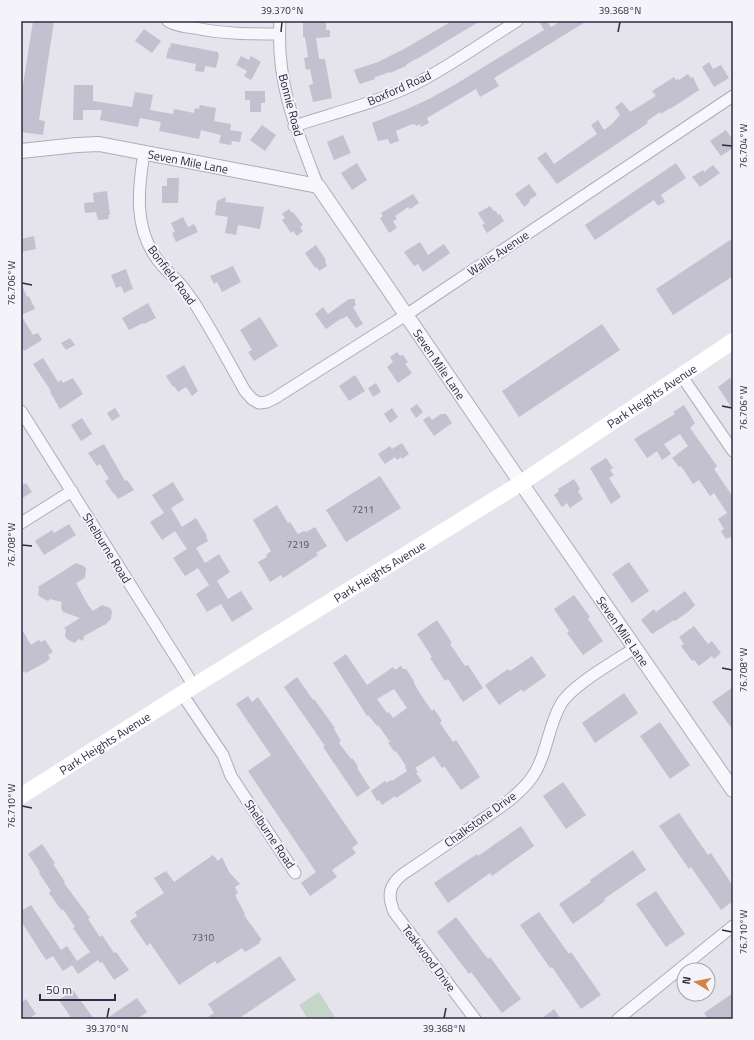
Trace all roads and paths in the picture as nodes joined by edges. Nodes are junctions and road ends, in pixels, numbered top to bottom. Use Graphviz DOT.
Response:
graph roads {
  1 [pos="168,21"];
  2 [pos="280,21"];
  3 [pos="517,21"];
  4 [pos="279,34"];
  5 [pos="733,96"];
  6 [pos="294,126"];
  7 [pos="21,151"];
  8 [pos="144,153"];
  9 [pos="318,186"];
  10 [pos="406,315"];
  11 [pos="733,341"];
  12 [pos="681,376"];
  13 [pos="259,404"];
  14 [pos="21,411"];
  15 [pos="733,451"];
  16 [pos="521,483"];
  17 [pos="72,491"];
  18 [pos="21,523"];
  19 [pos="635,648"];
  20 [pos="188,690"];
  21 [pos="733,790"];
  22 [pos="21,796"];
  23 [pos="295,873"];
  24 [pos="390,894"];
  25 [pos="733,926"];
  26 [pos="475,1019"];
  27 [pos="618,1019"];
  1 -- 4 [label="street"];
  2 -- 4 [label="street, Bonnie Road"];
  3 -- 6 [label="street, Boxford Road"];
  4 -- 6 [label="street, Bonnie Road"];
  5 -- 10 [label="street, Wallis Avenue"];
  6 -- 9 [label="street, Bonnie Road"];
  7 -- 8 [label="street, Seven Mile Lane"];
  8 -- 9 [label="street, Seven Mile Lane"];
  8 -- 13 [label="street, Bonfield Road"];
  9 -- 10 [label="street, Seven Mile Lane"];
  10 -- 13 [label="street, Wallis Avenue"];
  10 -- 16 [label="street, Seven Mile Lane"];
  11 -- 12 [label="main road, Park Heights Avenue"];
  12 -- 15 [label="street"];
  12 -- 16 [label="main road, Park Heights Avenue"];
  14 -- 17 [label="street, Shelburne Road"];
  16 -- 19 [label="street, Seven Mile Lane"];
  16 -- 20 [label="main road, Park Heights Avenue"];
  17 -- 18 [label="street"];
  17 -- 20 [label="street, Shelburne Road"];
  19 -- 21 [label="street, Seven Mile Lane"];
  19 -- 24 [label="street, Chalkstone Drive"];
  20 -- 22 [label="main road, Park Heights Avenue"];
  20 -- 23 [label="street, Shelburne Road"];
  24 -- 26 [label="street, Teakwood Drive"];
  25 -- 27 [label="street"];
}
